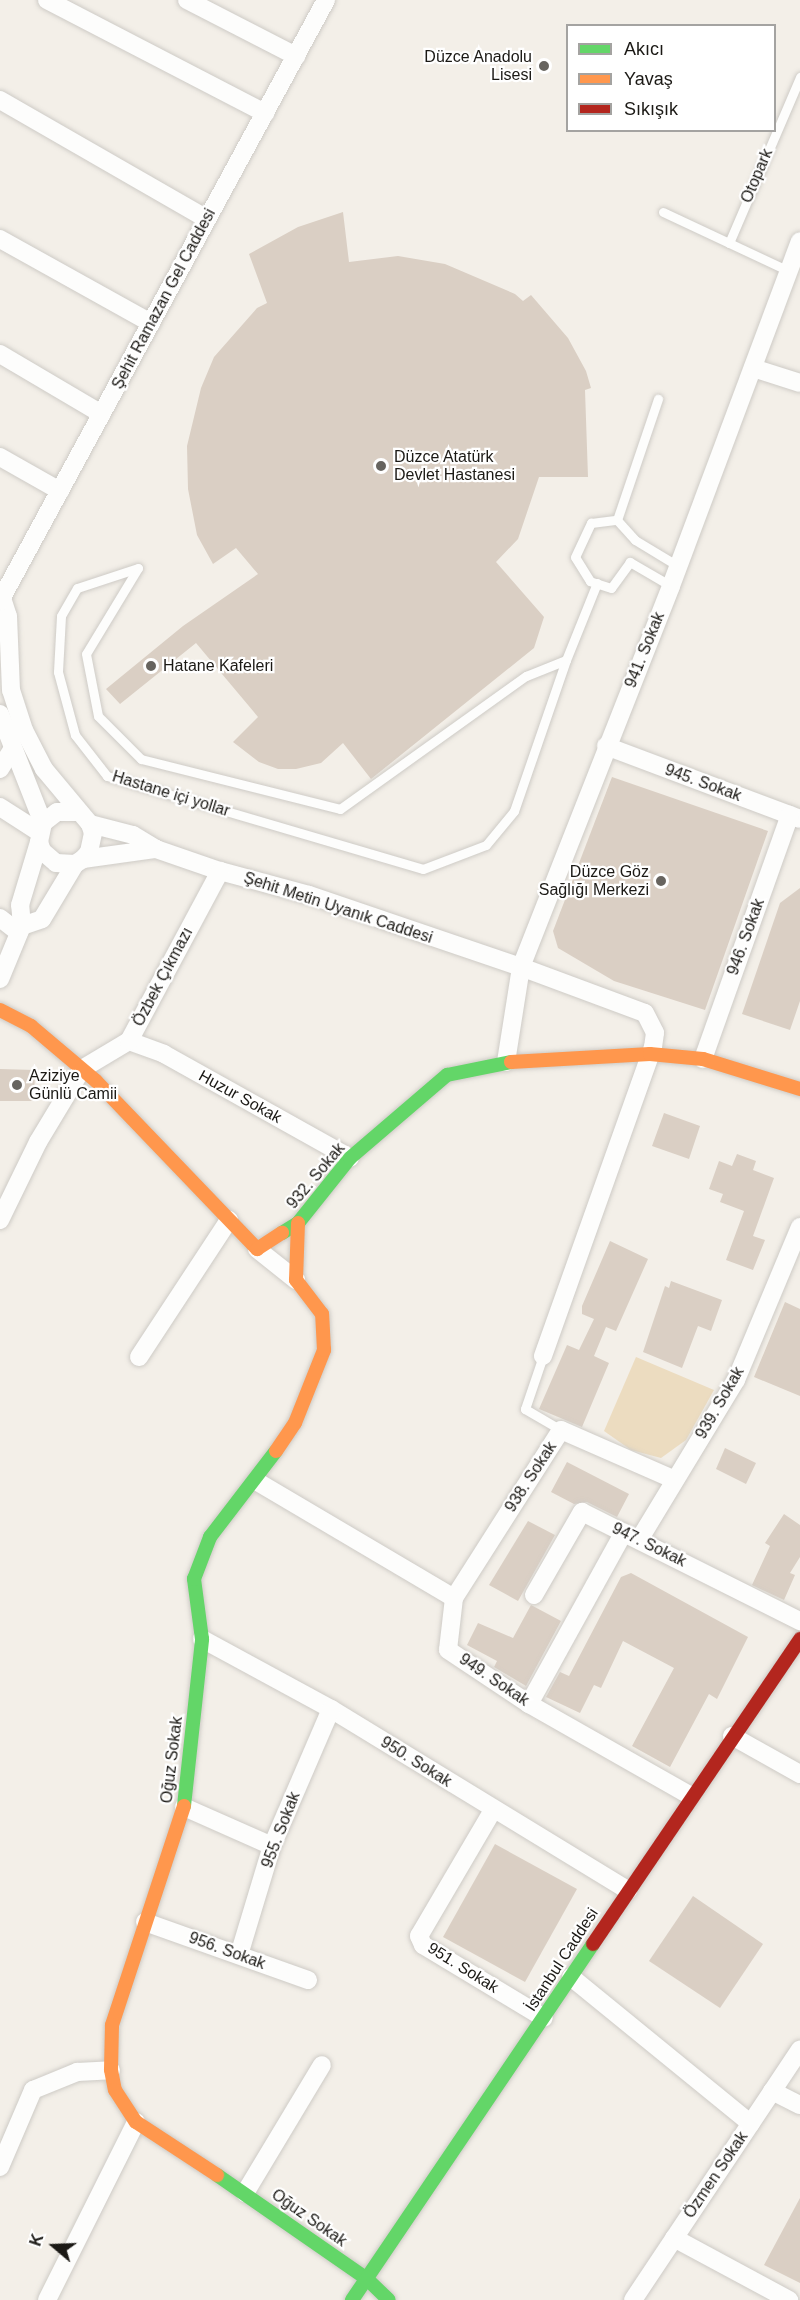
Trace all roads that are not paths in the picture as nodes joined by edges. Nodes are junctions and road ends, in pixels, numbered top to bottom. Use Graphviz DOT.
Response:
graph roads {
  1 [pos="47,0"];
  2 [pos="187,0"];
  3 [pos="326,0"];
  4 [pos="296,56"];
  5 [pos="800,77"];
  6 [pos="0,100"];
  7 [pos="265,113"];
  8 [pos="663,212"];
  9 [pos="207,219"];
  10 [pos="0,239"];
  11 [pos="800,241"];
  12 [pos="729,243"];
  13 [pos="789,271"];
  14 [pos="151,323"];
  15 [pos="0,354"];
  16 [pos="753,368"];
  17 [pos="800,383"];
  18 [pos="658,399"];
  19 [pos="102,414"];
  20 [pos="0,457"];
  21 [pos="60,491"];
  22 [pos="616,520"];
  23 [pos="678,566"];
  24 [pos="597,583"];
  25 [pos="671,586"];
  26 [pos="2,592"];
  27 [pos="566,660"];
  28 [pos="0,714"];
  29 [pos="606,746"];
  30 [pos="12,750"];
  31 [pos="0,769"];
  32 [pos="0,807"];
  33 [pos="76,812"];
  34 [pos="795,817"];
  35 [pos="90,825"];
  36 [pos="40,832"];
  37 [pos="156,849"];
  38 [pos="79,861"];
  39 [pos="220,871"];
  40 [pos="0,918"];
  41 [pos="20,930"];
  42 [pos="521,967"];
  43 [pos="0,979"];
  44 [pos="0,1010"];
  45 [pos="129,1041"];
  46 [pos="650,1054"];
  47 [pos="703,1059"];
  48 [pos="506,1062"];
  49 [pos="82,1069"];
  50 [pos="800,1089"];
  51 [pos="350,1158"];
  52 [pos="0,1220"];
  53 [pos="229,1220"];
  54 [pos="298,1223"];
  55 [pos="800,1227"];
  56 [pos="257,1249"];
  57 [pos="296,1280"];
  58 [pos="543,1356"];
  59 [pos="139,1357"];
  60 [pos="561,1430"];
  61 [pos="675,1480"];
  62 [pos="256,1481"];
  63 [pos="632,1536"];
  64 [pos="534,1595"];
  65 [pos="454,1598"];
  66 [pos="800,1621"];
  67 [pos="202,1639"];
  68 [pos="798,1646"];
  69 [pos="529,1704"];
  70 [pos="331,1709"];
  71 [pos="732,1736"];
  72 [pos="800,1774"];
  73 [pos="691,1796"];
  74 [pos="184,1808"];
  75 [pos="493,1810"];
  76 [pos="272,1846"];
  77 [pos="628,1890"];
  78 [pos="145,1922"];
  79 [pos="239,1955"];
  80 [pos="571,1977"];
  81 [pos="308,1980"];
  82 [pos="544,2018"];
  83 [pos="800,2050"];
  84 [pos="322,2065"];
  85 [pos="111,2070"];
  86 [pos="772,2091"];
  87 [pos="800,2105"];
  88 [pos="135,2122"];
  89 [pos="751,2124"];
  90 [pos="0,2167"];
  91 [pos="246,2193"];
  92 [pos="674,2238"];
  93 [pos="367,2278"];
  94 [pos="47,2300"];
  95 [pos="352,2300"];
  96 [pos="389,2300"];
  97 [pos="633,2300"];
  98 [pos="789,2300"];
  1 -- 7 [label="street"];
  2 -- 4 [label="street"];
  3 -- 4 [label="street, Şehit Ramazan Gel Caddesi"];
  4 -- 7 [label="street, Şehit Ramazan Gel Caddesi"];
  5 -- 12 [label="lane, Otopark"];
  6 -- 9 [label="street"];
  7 -- 9 [label="street, Şehit Ramazan Gel Caddesi"];
  8 -- 12 [label="lane"];
  9 -- 14 [label="street, Şehit Ramazan Gel Caddesi"];
  10 -- 14 [label="street"];
  11 -- 13 [label="street, 941. Sokak"];
  12 -- 13 [label="lane"];
  13 -- 16 [label="street, 941. Sokak"];
  14 -- 19 [label="street, Şehit Ramazan Gel Caddesi"];
  15 -- 19 [label="street"];
  16 -- 17 [label="street"];
  16 -- 23 [label="street, 941. Sokak"];
  18 -- 22 [label="lane"];
  19 -- 21 [label="street, Şehit Ramazan Gel Caddesi"];
  20 -- 21 [label="street"];
  21 -- 26 [label="street, Şehit Ramazan Gel Caddesi"];
  22 -- 23 [label="lane"];
  22 -- 24 [label="lane"];
  23 -- 25 [label="street, 941. Sokak"];
  24 -- 25 [label="lane"];
  24 -- 27 [label="lane, Hastane içi yollar"];
  25 -- 29 [label="street, 941. Sokak"];
  26 -- 33 [label="street"];
  27 -- 27 [label="lane, Hastane içi yollar"];
  28 -- 30 [label="street"];
  29 -- 34 [label="street, 945. Sokak"];
  29 -- 42 [label="street, 941. Sokak"];
  30 -- 31 [label="street"];
  30 -- 36 [label="street"];
  32 -- 36 [label="street"];
  33 -- 35 [label="street"];
  33 -- 36 [label="street"];
  34 -- 47 [label="street, 946. Sokak"];
  35 -- 37 [label="street, Şehit Metin Uyanık Caddesi"];
  35 -- 38 [label="street"];
  36 -- 38 [label="street"];
  36 -- 41 [label="street"];
  37 -- 38 [label="street, Şehit Metin Uyanık Caddesi"];
  37 -- 39 [label="street, Şehit Metin Uyanık Caddesi"];
  38 -- 41 [label="street"];
  39 -- 42 [label="street, Şehit Metin Uyanık Caddesi"];
  39 -- 45 [label="street, Özbek Çıkmazı"];
  40 -- 41 [label="street"];
  41 -- 43 [label="street"];
  42 -- 46 [label="street, Şehit Metin Uyanık Caddesi"];
  42 -- 48 [label="street, 941. Sokak"];
  44 -- 49 [label="street"];
  45 -- 49 [label="street, Özbek Çıkmazı"];
  45 -- 51 [label="street, Huzur Sokak"];
  46 -- 47 [label="street, 932. Sokak"];
  46 -- 48 [label="street, 932. Sokak"];
  46 -- 58 [label="street"];
  47 -- 50 [label="street, 932. Sokak"];
  48 -- 51 [label="street, 932. Sokak"];
  49 -- 52 [label="street, Özbek Çıkmazı"];
  49 -- 53 [label="street"];
  51 -- 54 [label="street, 932. Sokak"];
  53 -- 56 [label="street"];
  53 -- 59 [label="street"];
  54 -- 56 [label="street, 932. Sokak"];
  54 -- 57 [label="street"];
  55 -- 61 [label="street, 939. Sokak"];
  56 -- 57 [label="street"];
  57 -- 62 [label="street, Oğuz Sokak"];
  58 -- 60 [label="lane"];
  60 -- 61 [label="street, 938. Sokak"];
  60 -- 65 [label="street, 938. Sokak"];
  61 -- 63 [label="street, 939. Sokak"];
  62 -- 65 [label="street"];
  62 -- 67 [label="street, Oğuz Sokak"];
  63 -- 64 [label="street, 947. Sokak"];
  63 -- 66 [label="street, 947. Sokak"];
  63 -- 69 [label="street, 939. Sokak"];
  65 -- 69 [label="street, 949. Sokak"];
  67 -- 70 [label="street, 950. Sokak"];
  67 -- 74 [label="street, Oğuz Sokak"];
  68 -- 71 [label="street, İstanbul Caddesi"];
  69 -- 73 [label="street, 949. Sokak"];
  70 -- 75 [label="street, 950. Sokak"];
  70 -- 76 [label="street, 955. Sokak"];
  71 -- 72 [label="street"];
  71 -- 73 [label="street, İstanbul Caddesi"];
  73 -- 77 [label="street, İstanbul Caddesi"];
  74 -- 76 [label="street"];
  74 -- 78 [label="street, Oğuz Sokak"];
  75 -- 77 [label="street, 950. Sokak"];
  75 -- 82 [label="street, 951. Sokak"];
  76 -- 79 [label="street, 955. Sokak"];
  77 -- 80 [label="street, İstanbul Caddesi"];
  78 -- 79 [label="street, 956. Sokak"];
  78 -- 85 [label="street, Oğuz Sokak"];
  79 -- 81 [label="street, 956. Sokak"];
  80 -- 82 [label="street, İstanbul Caddesi"];
  80 -- 89 [label="street"];
  82 -- 93 [label="street, İstanbul Caddesi"];
  83 -- 86 [label="street, Özmen Sokak"];
  84 -- 91 [label="street"];
  85 -- 88 [label="street, Oğuz Sokak"];
  85 -- 90 [label="street"];
  86 -- 87 [label="street"];
  86 -- 89 [label="street, Özmen Sokak"];
  88 -- 91 [label="street, Oğuz Sokak"];
  88 -- 94 [label="street"];
  89 -- 92 [label="street, Özmen Sokak"];
  91 -- 93 [label="street, Oğuz Sokak"];
  92 -- 97 [label="street, Özmen Sokak"];
  92 -- 98 [label="street"];
  93 -- 95 [label="street, İstanbul Caddesi"];
  93 -- 96 [label="street, Oğuz Sokak"];
}
